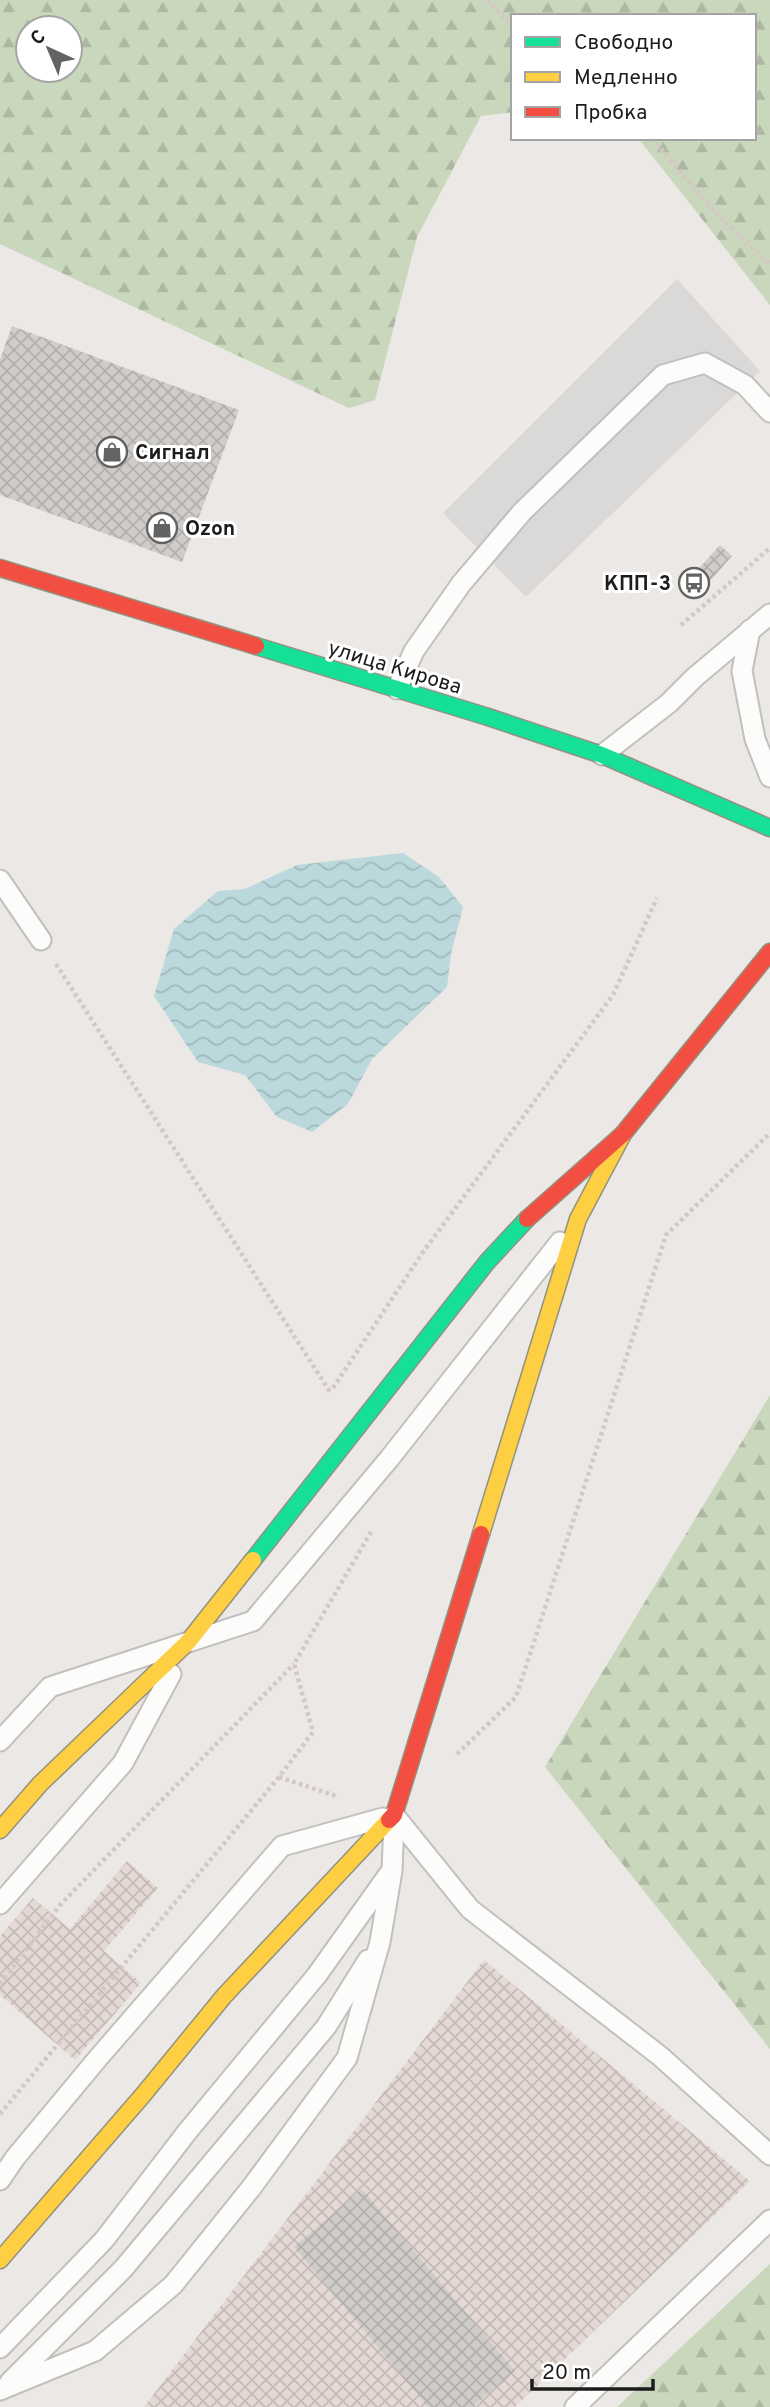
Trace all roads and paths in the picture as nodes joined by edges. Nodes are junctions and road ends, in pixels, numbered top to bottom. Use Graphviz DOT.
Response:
graph roads {
  1 [pos="487,0"];
  2 [pos="511,25"];
  3 [pos="654,140"];
  4 [pos="770,264"];
  5 [pos="770,412"];
  6 [pos="770,548"];
  7 [pos="0,568"];
  8 [pos="770,614"];
  9 [pos="681,625"];
  10 [pos="750,630"];
  11 [pos="397,689"];
  12 [pos="602,755"];
  13 [pos="770,777"];
  14 [pos="770,828"];
  15 [pos="1,882"];
  16 [pos="657,898"];
  17 [pos="41,940"];
  18 [pos="770,952"];
  19 [pos="770,1133"];
  20 [pos="623,1134"];
  21 [pos="578,1219"];
  22 [pos="330,1392"];
  23 [pos="360,1425"];
  24 [pos="376,1523"];
  25 [pos="188,1642"];
  26 [pos="294,1664"];
  27 [pos="0,1741"];
  28 [pos="450,1760"];
  29 [pos="394,1815"];
  30 [pos="0,1830"];
  31 [pos="392,1871"];
  32 [pos="0,1904"];
  33 [pos="380,1942"];
  34 [pos="0,1984"];
  35 [pos="0,2114"];
  36 [pos="770,2155"];
  37 [pos="0,2180"];
  38 [pos="770,2220"];
  39 [pos="0,2260"];
  40 [pos="0,2348"];
  41 [pos="2,2389"];
  42 [pos="575,2407"];
  1 -- 2 [label="path"];
  3 -- 4 [label="path"];
  5 -- 11 [label="lane"];
  6 -- 9 [label="path"];
  7 -- 11 [label="main road, улица Кирова"];
  8 -- 10 [label="lane"];
  10 -- 12 [label="lane"];
  10 -- 13 [label="lane"];
  11 -- 12 [label="main road, улица Кирова"];
  12 -- 14 [label="main road, улица Кирова"];
  15 -- 17 [label="lane"];
  16 -- 22 [label="path"];
  17 -- 22 [label="path"];
  18 -- 20 [label="main road"];
  19 -- 28 [label="path"];
  20 -- 21 [label="main road"];
  20 -- 23 [label="main road"];
  21 -- 25 [label="lane"];
  21 -- 29 [label="main road"];
  22 -- 23 [label="path"];
  23 -- 25 [label="main road"];
  24 -- 26 [label="path"];
  25 -- 27 [label="lane"];
  25 -- 30 [label="main road"];
  25 -- 32 [label="lane"];
  26 -- 34 [label="path"];
  26 -- 35 [label="path"];
  29 -- 31 [label="lane"];
  29 -- 36 [label="lane"];
  29 -- 37 [label="lane"];
  29 -- 39 [label="main road"];
  31 -- 33 [label="lane"];
  31 -- 40 [label="lane"];
  33 -- 41 [label="lane"];
  33 -- 41 [label="lane"];
  38 -- 42 [label="lane"];
}
